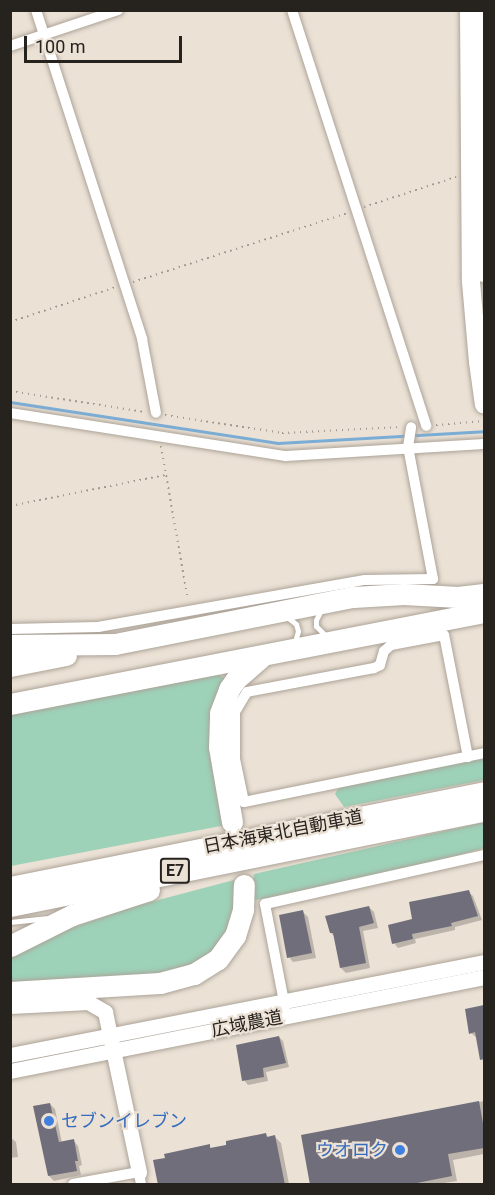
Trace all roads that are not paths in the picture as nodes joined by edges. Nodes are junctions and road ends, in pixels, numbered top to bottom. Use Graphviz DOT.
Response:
graph roads {
  1 [pos="36,10"];
  2 [pos="118,10"];
  3 [pos="292,10"];
  4 [pos="470,10"];
  5 [pos="483,10"];
  6 [pos="44,35"];
  7 [pos="10,46"];
  8 [pos="484,59"];
  9 [pos="484,273"];
  10 [pos="484,405"];
  11 [pos="10,412"];
  12 [pos="156,413"];
  13 [pos="426,426"];
  14 [pos="411,427"];
  15 [pos="484,444"];
  16 [pos="408,447"];
  17 [pos="484,594"];
  18 [pos="330,602"];
  19 [pos="484,612"];
  20 [pos="268,614"];
  21 [pos="10,629"];
  22 [pos="336,640"];
  23 [pos="115,644"];
  24 [pos="10,645"];
  25 [pos="289,650"];
  26 [pos="264,655"];
  27 [pos="10,666"];
  28 [pos="10,704"];
  29 [pos="484,753"];
  30 [pos="468,757"];
  31 [pos="484,792"];
  32 [pos="484,810"];
  33 [pos="232,822"];
  34 [pos="337,830"];
  35 [pos="484,855"];
  36 [pos="10,874"];
  37 [pos="244,885"];
  38 [pos="10,887"];
  39 [pos="10,906"];
  40 [pos="72,915"];
  41 [pos="10,922"];
  42 [pos="10,946"];
  43 [pos="484,962"];
  44 [pos="484,977"];
  45 [pos="10,992"];
  46 [pos="10,1006"];
  47 [pos="286,1009"];
  48 [pos="113,1043"];
  49 [pos="10,1055"];
  50 [pos="10,1071"];
  51 [pos="140,1178"];
  52 [pos="80,1184"];
  1 -- 6 [label="street"];
  2 -- 6 [label="street"];
  3 -- 13 [label="street"];
  4 -- 10 [label="main road"];
  5 -- 8 [label="main road"];
  6 -- 7 [label="street"];
  6 -- 12 [label="street"];
  8 -- 9 [label="main road"];
  11 -- 16 [label="street"];
  14 -- 16 [label="street"];
  15 -- 16 [label="street"];
  16 -- 21 [label="street"];
  17 -- 18 [label="highway"];
  18 -- 20 [label="highway"];
  18 -- 22 [label="lane"];
  19 -- 22 [label="highway"];
  20 -- 23 [label="highway"];
  20 -- 25 [label="lane"];
  22 -- 25 [label="highway"];
  23 -- 24 [label="highway"];
  23 -- 27 [label="highway"];
  25 -- 26 [label="highway"];
  26 -- 28 [label="highway"];
  26 -- 33 [label="highway"];
  29 -- 30 [label="street"];
  30 -- 30 [label="street"];
  31 -- 34 [label="highway, 日本海東北自動車道 / E7"];
  32 -- 34 [label="highway, 日本海東北自動車道 / E7"];
  34 -- 36 [label="highway"];
  34 -- 38 [label="highway, 日本海東北自動車道 / E7"];
  34 -- 39 [label="highway, 日本海東北自動車道 / E7"];
  34 -- 40 [label="highway"];
  35 -- 47 [label="street"];
  37 -- 45 [label="highway"];
  40 -- 41 [label="lane"];
  40 -- 42 [label="highway"];
  43 -- 47 [label="street, 広域農道"];
  44 -- 47 [label="street, 広域農道"];
  46 -- 48 [label="street"];
  47 -- 48 [label="street, 広域農道"];
  48 -- 49 [label="street, 広域農道"];
  48 -- 50 [label="street, 広域農道"];
  48 -- 51 [label="street"];
  51 -- 52 [label="street"];
}
